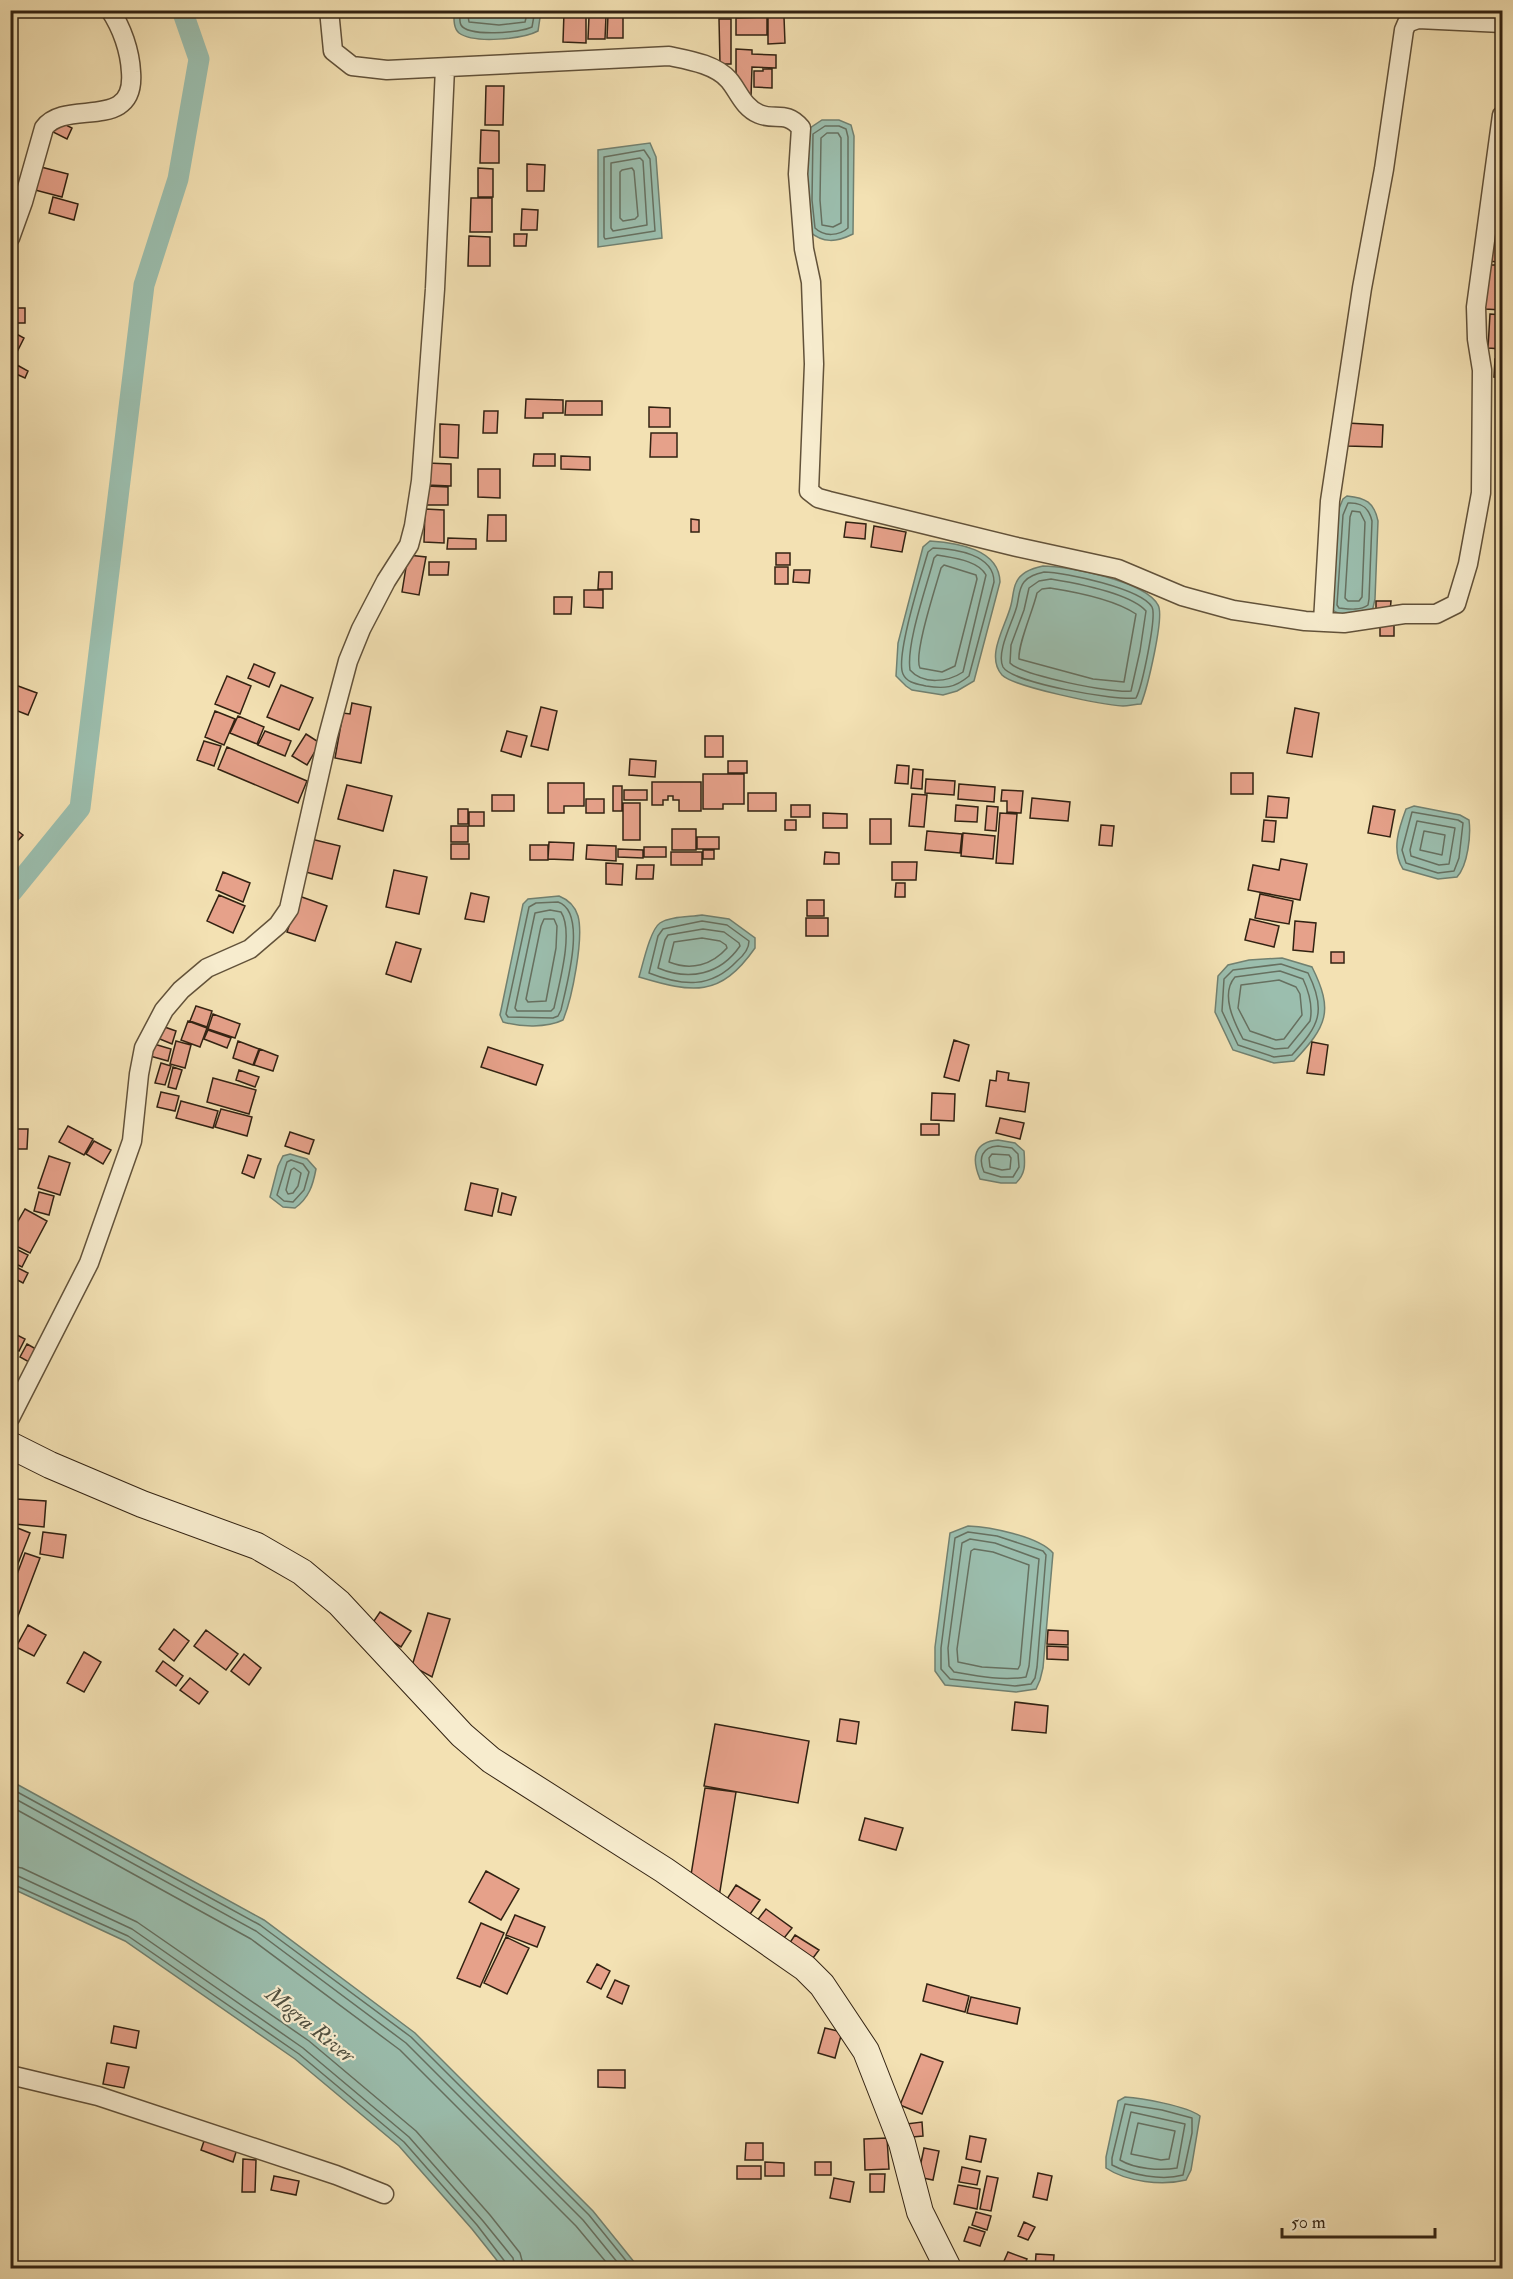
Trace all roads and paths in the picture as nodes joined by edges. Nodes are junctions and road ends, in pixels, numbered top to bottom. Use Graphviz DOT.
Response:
graph roads {
  1 [pos="110,10"];
  2 [pos="329,10"];
  3 [pos="1503,23"];
  4 [pos="445,68"];
  5 [pos="1503,115"];
  6 [pos="10,238"];
  7 [pos="1323,622"];
  8 [pos="10,1418"];
  9 [pos="10,1444"];
  10 [pos="10,2075"];
  11 [pos="384,2194"];
  12 [pos="948,2268"];
  1 -- 6 [label="street"];
  2 -- 4 [label="street"];
  3 -- 7 [label="street"];
  4 -- 7 [label="street"];
  4 -- 8 [label="street"];
  5 -- 7 [label="street"];
  9 -- 12 [label="street"];
  10 -- 11 [label="street"];
}
